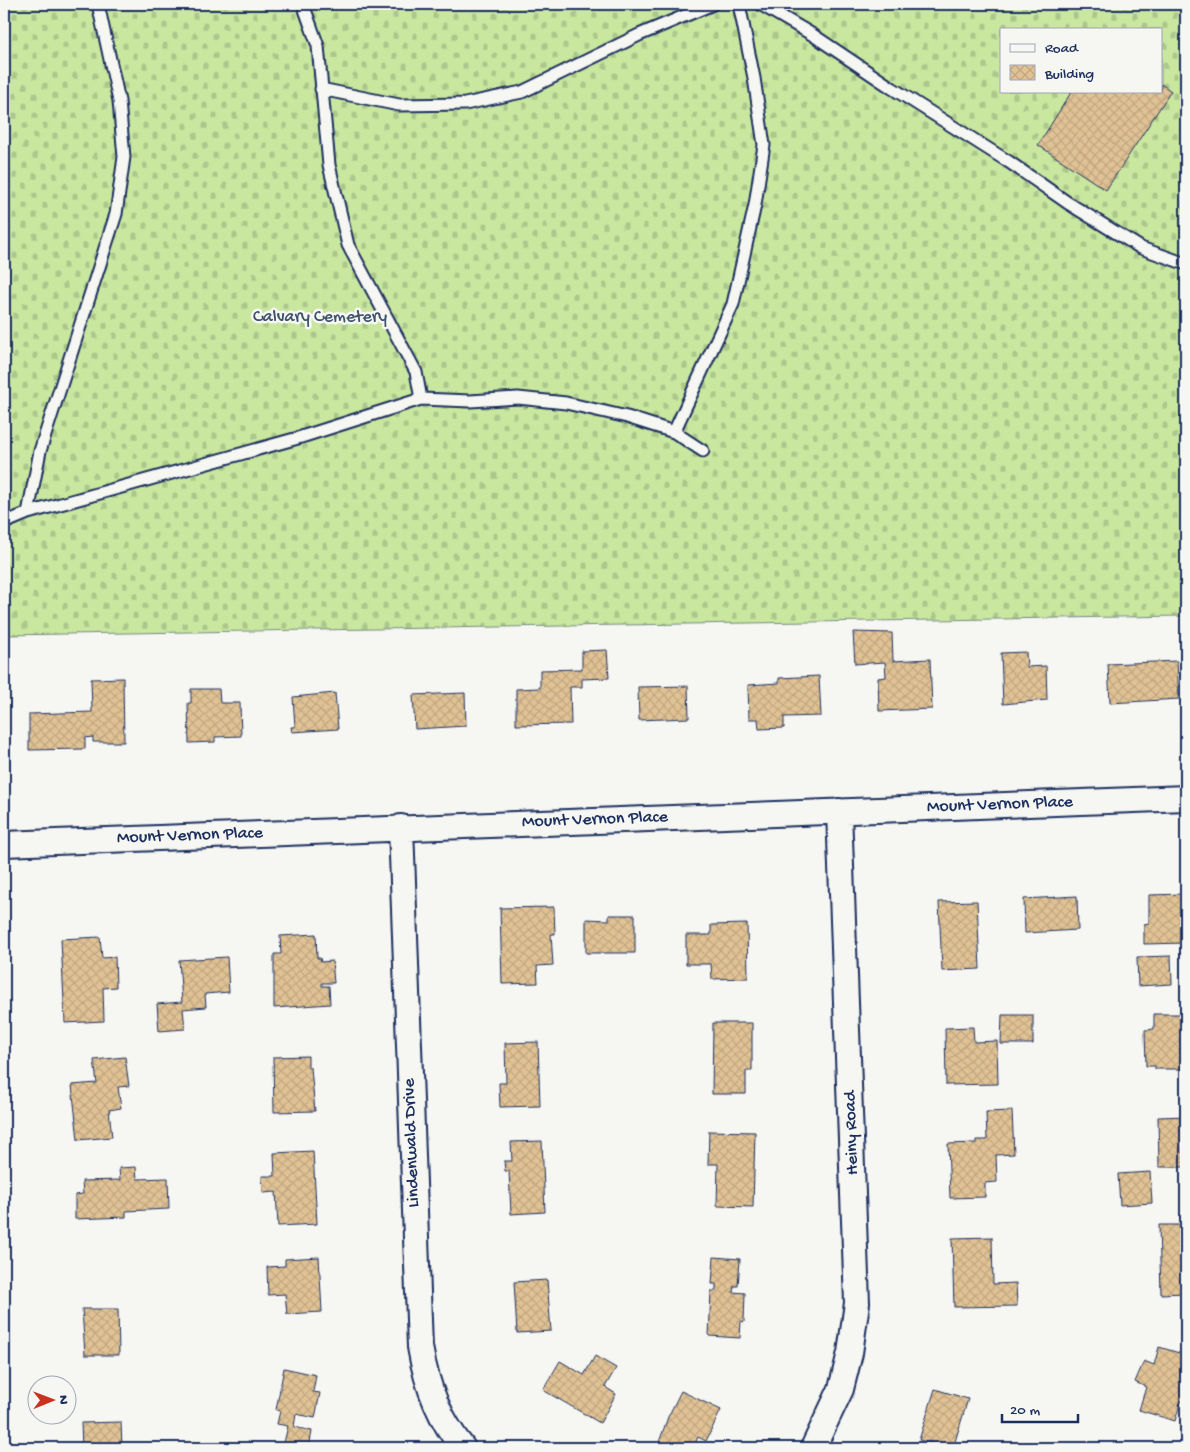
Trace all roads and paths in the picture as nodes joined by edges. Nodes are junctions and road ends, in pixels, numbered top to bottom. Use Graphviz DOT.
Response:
graph roads {
  1 [pos="98,4"];
  2 [pos="303,4"];
  3 [pos="713,4"];
  4 [pos="739,4"];
  5 [pos="760,4"];
  6 [pos="321,89"];
  7 [pos="1186,264"];
  8 [pos="421,399"];
  9 [pos="674,432"];
  10 [pos="703,451"];
  11 [pos="28,513"];
  12 [pos="4,523"];
  13 [pos="1186,798"];
  14 [pos="839,811"];
  15 [pos="401,827"];
  16 [pos="4,844"];
  17 [pos="463,1448"];
  18 [pos="813,1448"];
  1 -- 11 [label="lane"];
  2 -- 6 [label="lane"];
  3 -- 6 [label="lane"];
  4 -- 9 [label="lane"];
  5 -- 7 [label="lane"];
  6 -- 8 [label="lane"];
  8 -- 9 [label="lane"];
  8 -- 11 [label="lane"];
  9 -- 10 [label="lane"];
  11 -- 12 [label="lane"];
  13 -- 14 [label="street, Mount Vernon Place"];
  14 -- 15 [label="street, Mount Vernon Place"];
  14 -- 18 [label="street, Heiny Road"];
  15 -- 16 [label="street, Mount Vernon Place"];
  15 -- 17 [label="street, Lindenwald Drive"];
}
